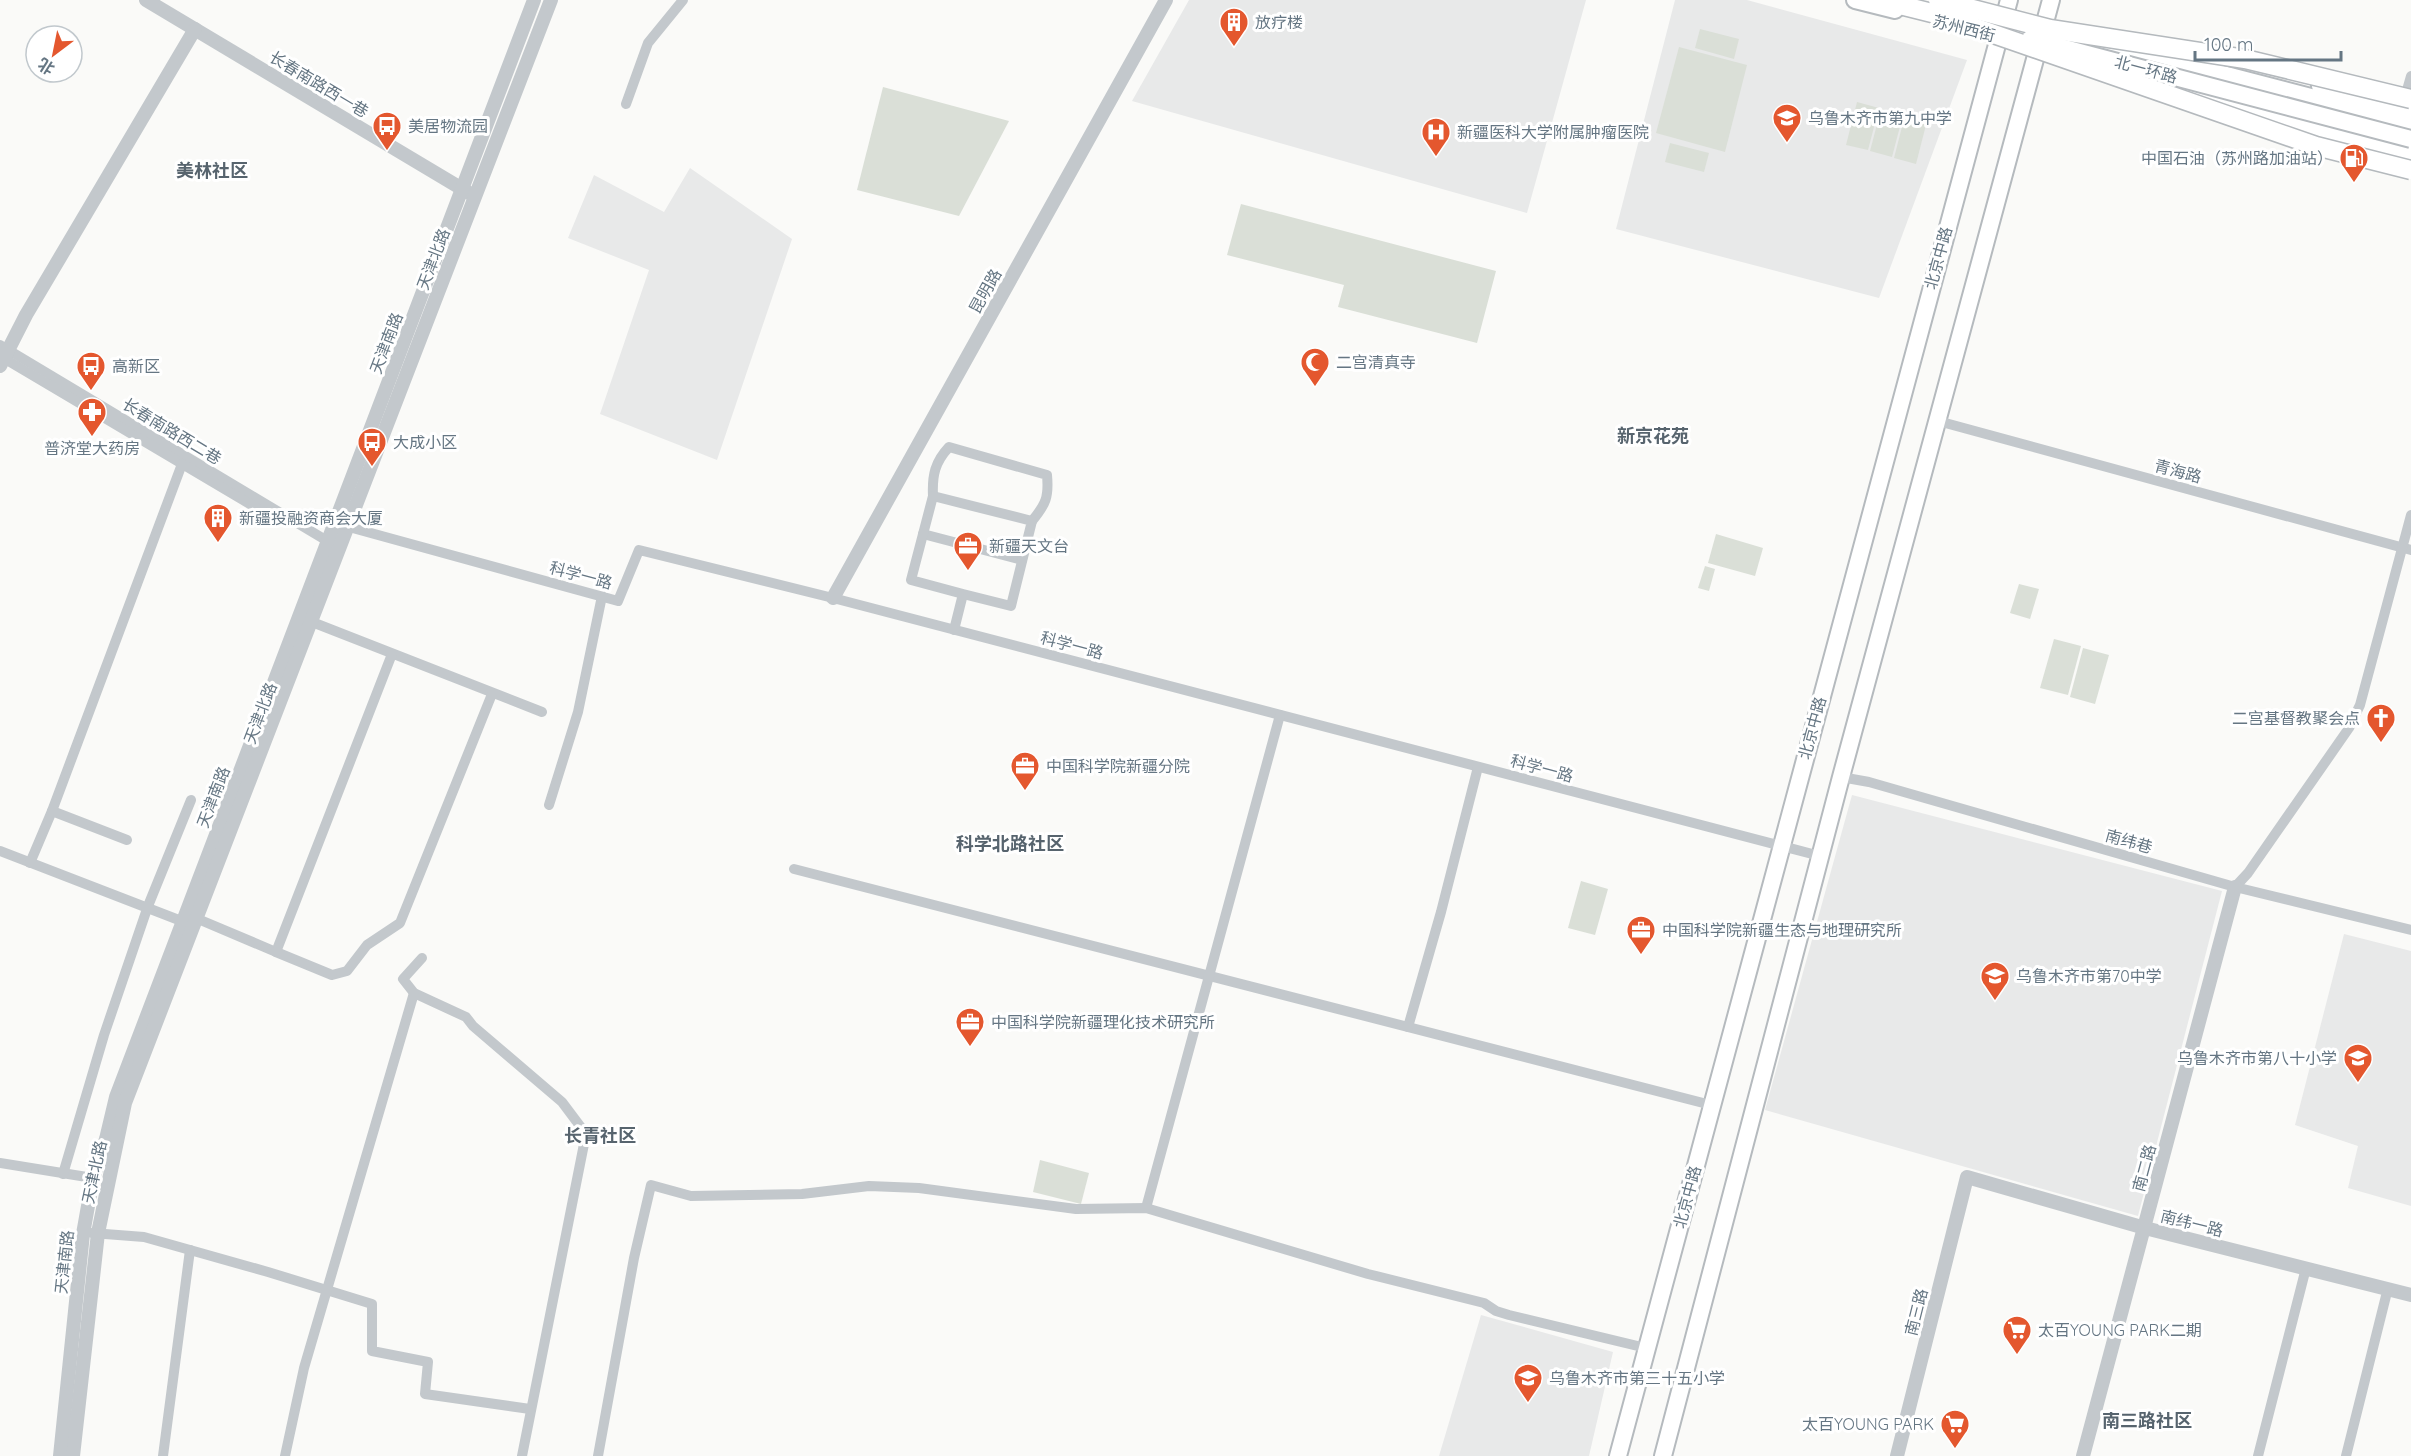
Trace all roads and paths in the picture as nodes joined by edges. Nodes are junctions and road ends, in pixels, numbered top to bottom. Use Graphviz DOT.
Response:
graph roads {
  1 [pos="146,0"];
  2 [pos="534,0"];
  3 [pos="551,0"];
  4 [pos="683,0"];
  5 [pos="1167,0"];
  6 [pos="1855,0"];
  7 [pos="1880,0"];
  8 [pos="1962,0"];
  9 [pos="2051,0"];
  10 [pos="2007,6"];
  11 [pos="1937,7"];
  12 [pos="2048,26"];
  13 [pos="195,29"];
  14 [pos="1997,36"];
  15 [pos="2038,47"];
  16 [pos="2175,54"];
  17 [pos="2137,73"];
  18 [pos="2411,76"];
  19 [pos="2382,84"];
  20 [pos="2410,93"];
  21 [pos="626,104"];
  22 [pos="2411,109"];
  23 [pos="2411,123"];
  24 [pos="2411,139"];
  25 [pos="2411,153"];
  26 [pos="2411,170"];
  27 [pos="468,193"];
  28 [pos="2,355"];
  29 [pos="389,402"];
  30 [pos="1938,421"];
  31 [pos="182,464"];
  32 [pos="933,496"];
  33 [pos="2411,515"];
  34 [pos="1032,521"];
  35 [pos="349,527"];
  36 [pos="923,534"];
  37 [pos="328,545"];
  38 [pos="2407,549"];
  39 [pos="1022,560"];
  40 [pos="963,594"];
  41 [pos="602,596"];
  42 [pos="833,598"];
  43 [pos="312,622"];
  44 [pos="954,630"];
  45 [pos="294,651"];
  46 [pos="392,654"];
  47 [pos="492,694"];
  48 [pos="542,712"];
  49 [pos="1280,715"];
  50 [pos="1478,767"];
  51 [pos="1841,777"];
  52 [pos="191,800"];
  53 [pos="549,805"];
  54 [pos="52,811"];
  55 [pos="127,840"];
  56 [pos="1781,846"];
  57 [pos="0,851"];
  58 [pos="1820,856"];
  59 [pos="30,863"];
  60 [pos="794,869"];
  61 [pos="2235,887"];
  62 [pos="148,906"];
  63 [pos="191,920"];
  64 [pos="2411,930"];
  65 [pos="276,952"];
  66 [pos="422,958"];
  67 [pos="1208,975"];
  68 [pos="414,993"];
  69 [pos="1408,1027"];
  70 [pos="1712,1105"];
  71 [pos="0,1163"];
  72 [pos="63,1174"];
  73 [pos="1967,1177"];
  74 [pos="93,1178"];
  75 [pos="1146,1208"];
  76 [pos="2145,1228"];
  77 [pos="83,1233"];
  78 [pos="98,1233"];
  79 [pos="190,1250"];
  80 [pos="2306,1268"];
  81 [pos="2388,1288"];
  82 [pos="327,1290"];
  83 [pos="2411,1295"];
  84 [pos="1646,1348"];
  85 [pos="530,1409"];
  86 [pos="60,1456"];
  87 [pos="73,1456"];
  88 [pos="163,1456"];
  89 [pos="285,1456"];
  90 [pos="522,1456"];
  91 [pos="597,1456"];
  92 [pos="1618,1456"];
  93 [pos="1663,1456"];
  94 [pos="1897,1456"];
  95 [pos="2083,1456"];
  96 [pos="2258,1456"];
  97 [pos="2346,1456"];
  1 -- 13 [label="street, 长春南路西一巷"];
  2 -- 27 [label="street, 天津南路"];
  3 -- 27 [label="street"];
  4 -- 21 [label="street"];
  5 -- 42 [label="street, 昆明路"];
  6 -- 14 [label="main road, 苏州西街"];
  7 -- 11 [label="highway, 北一环路"];
  8 -- 10 [label="main road, 苏州西街"];
  9 -- 12 [label="main road"];
  10 -- 12 [label="main road, 苏州西街"];
  10 -- 14 [label="main road, 北京中路"];
  11 -- 12 [label="highway, 北一环路, bridge"];
  11 -- 24 [label="main road, 北一环路, bridge"];
  11 -- 26 [label="highway, bridge"];
  12 -- 15 [label="main road"];
  12 -- 20 [label="highway, bridge"];
  12 -- 23 [label="main road, 北一环路, bridge"];
  13 -- 27 [label="street, 长春南路西一巷"];
  13 -- 28 [label="street"];
  14 -- 15 [label="main road, 苏州西街"];
  14 -- 56 [label="main road, 北京中路"];
  15 -- 30 [label="main road"];
  16 -- 22 [label="main road"];
  17 -- 25 [label="main road"];
  18 -- 20 [label="street"];
  19 -- 20 [label="street"];
  27 -- 29 [label="street, 天津南路"];
  28 -- 31 [label="street, 长春南路西二巷"];
  28 -- 37 [label="street, 长春南路西二巷"];
  29 -- 35 [label="street"];
  29 -- 37 [label="street, 天津南路"];
  30 -- 38 [label="street, 青海路"];
  30 -- 51 [label="main road"];
  31 -- 37 [label="street, 长春南路西二巷"];
  31 -- 54 [label="street"];
  32 -- 34 [label="street"];
  32 -- 34 [label="street"];
  32 -- 36 [label="street"];
  33 -- 38 [label="street"];
  34 -- 39 [label="street"];
  35 -- 41 [label="street, 科学一路"];
  35 -- 43 [label="street"];
  36 -- 39 [label="street"];
  36 -- 40 [label="street"];
  37 -- 45 [label="street, 天津南路"];
  38 -- 61 [label="street"];
  39 -- 40 [label="street"];
  40 -- 44 [label="street"];
  41 -- 42 [label="street, 科学一路"];
  41 -- 53 [label="street"];
  42 -- 44 [label="street, 科学一路"];
  43 -- 45 [label="street"];
  43 -- 46 [label="street"];
  44 -- 49 [label="street, 科学一路"];
  45 -- 63 [label="street, 天津南路"];
  46 -- 47 [label="street"];
  46 -- 65 [label="street"];
  47 -- 48 [label="street"];
  47 -- 65 [label="street"];
  49 -- 50 [label="street, 科学一路"];
  49 -- 67 [label="street"];
  50 -- 56 [label="street, 科学一路"];
  50 -- 69 [label="street"];
  51 -- 58 [label="main road"];
  51 -- 61 [label="street, 南纬巷"];
  52 -- 62 [label="street"];
  54 -- 55 [label="street"];
  54 -- 59 [label="street"];
  56 -- 58 [label="street, 科学一路"];
  56 -- 70 [label="main road, 北京中路"];
  57 -- 59 [label="street"];
  58 -- 93 [label="main road"];
  59 -- 62 [label="street"];
  60 -- 67 [label="street"];
  61 -- 64 [label="street, 南纬巷"];
  61 -- 76 [label="street, 南二路"];
  62 -- 63 [label="street"];
  62 -- 72 [label="street"];
  63 -- 65 [label="street"];
  63 -- 74 [label="street, 天津南路"];
  63 -- 78 [label="street, 天津北路"];
  66 -- 68 [label="street"];
  67 -- 69 [label="street"];
  67 -- 75 [label="street"];
  68 -- 82 [label="street"];
  68 -- 85 [label="street"];
  69 -- 70 [label="street"];
  70 -- 84 [label="main road, 北京中路"];
  71 -- 72 [label="street"];
  72 -- 74 [label="street"];
  73 -- 76 [label="street, 南纬一路"];
  73 -- 94 [label="street, 南三路"];
  74 -- 77 [label="street, 天津南路"];
  75 -- 84 [label="street"];
  75 -- 91 [label="street"];
  76 -- 80 [label="street, 南纬一路"];
  76 -- 95 [label="street, 南二路"];
  77 -- 78 [label="street"];
  77 -- 86 [label="street, 天津南路"];
  78 -- 79 [label="street"];
  78 -- 87 [label="street, 天津北路"];
  79 -- 82 [label="street"];
  79 -- 88 [label="street"];
  80 -- 81 [label="street, 南纬一路"];
  80 -- 96 [label="street"];
  81 -- 83 [label="street, 南纬一路"];
  81 -- 97 [label="street"];
  82 -- 85 [label="street"];
  82 -- 89 [label="street"];
  84 -- 92 [label="main road, 北京中路"];
  85 -- 90 [label="street"];
}
